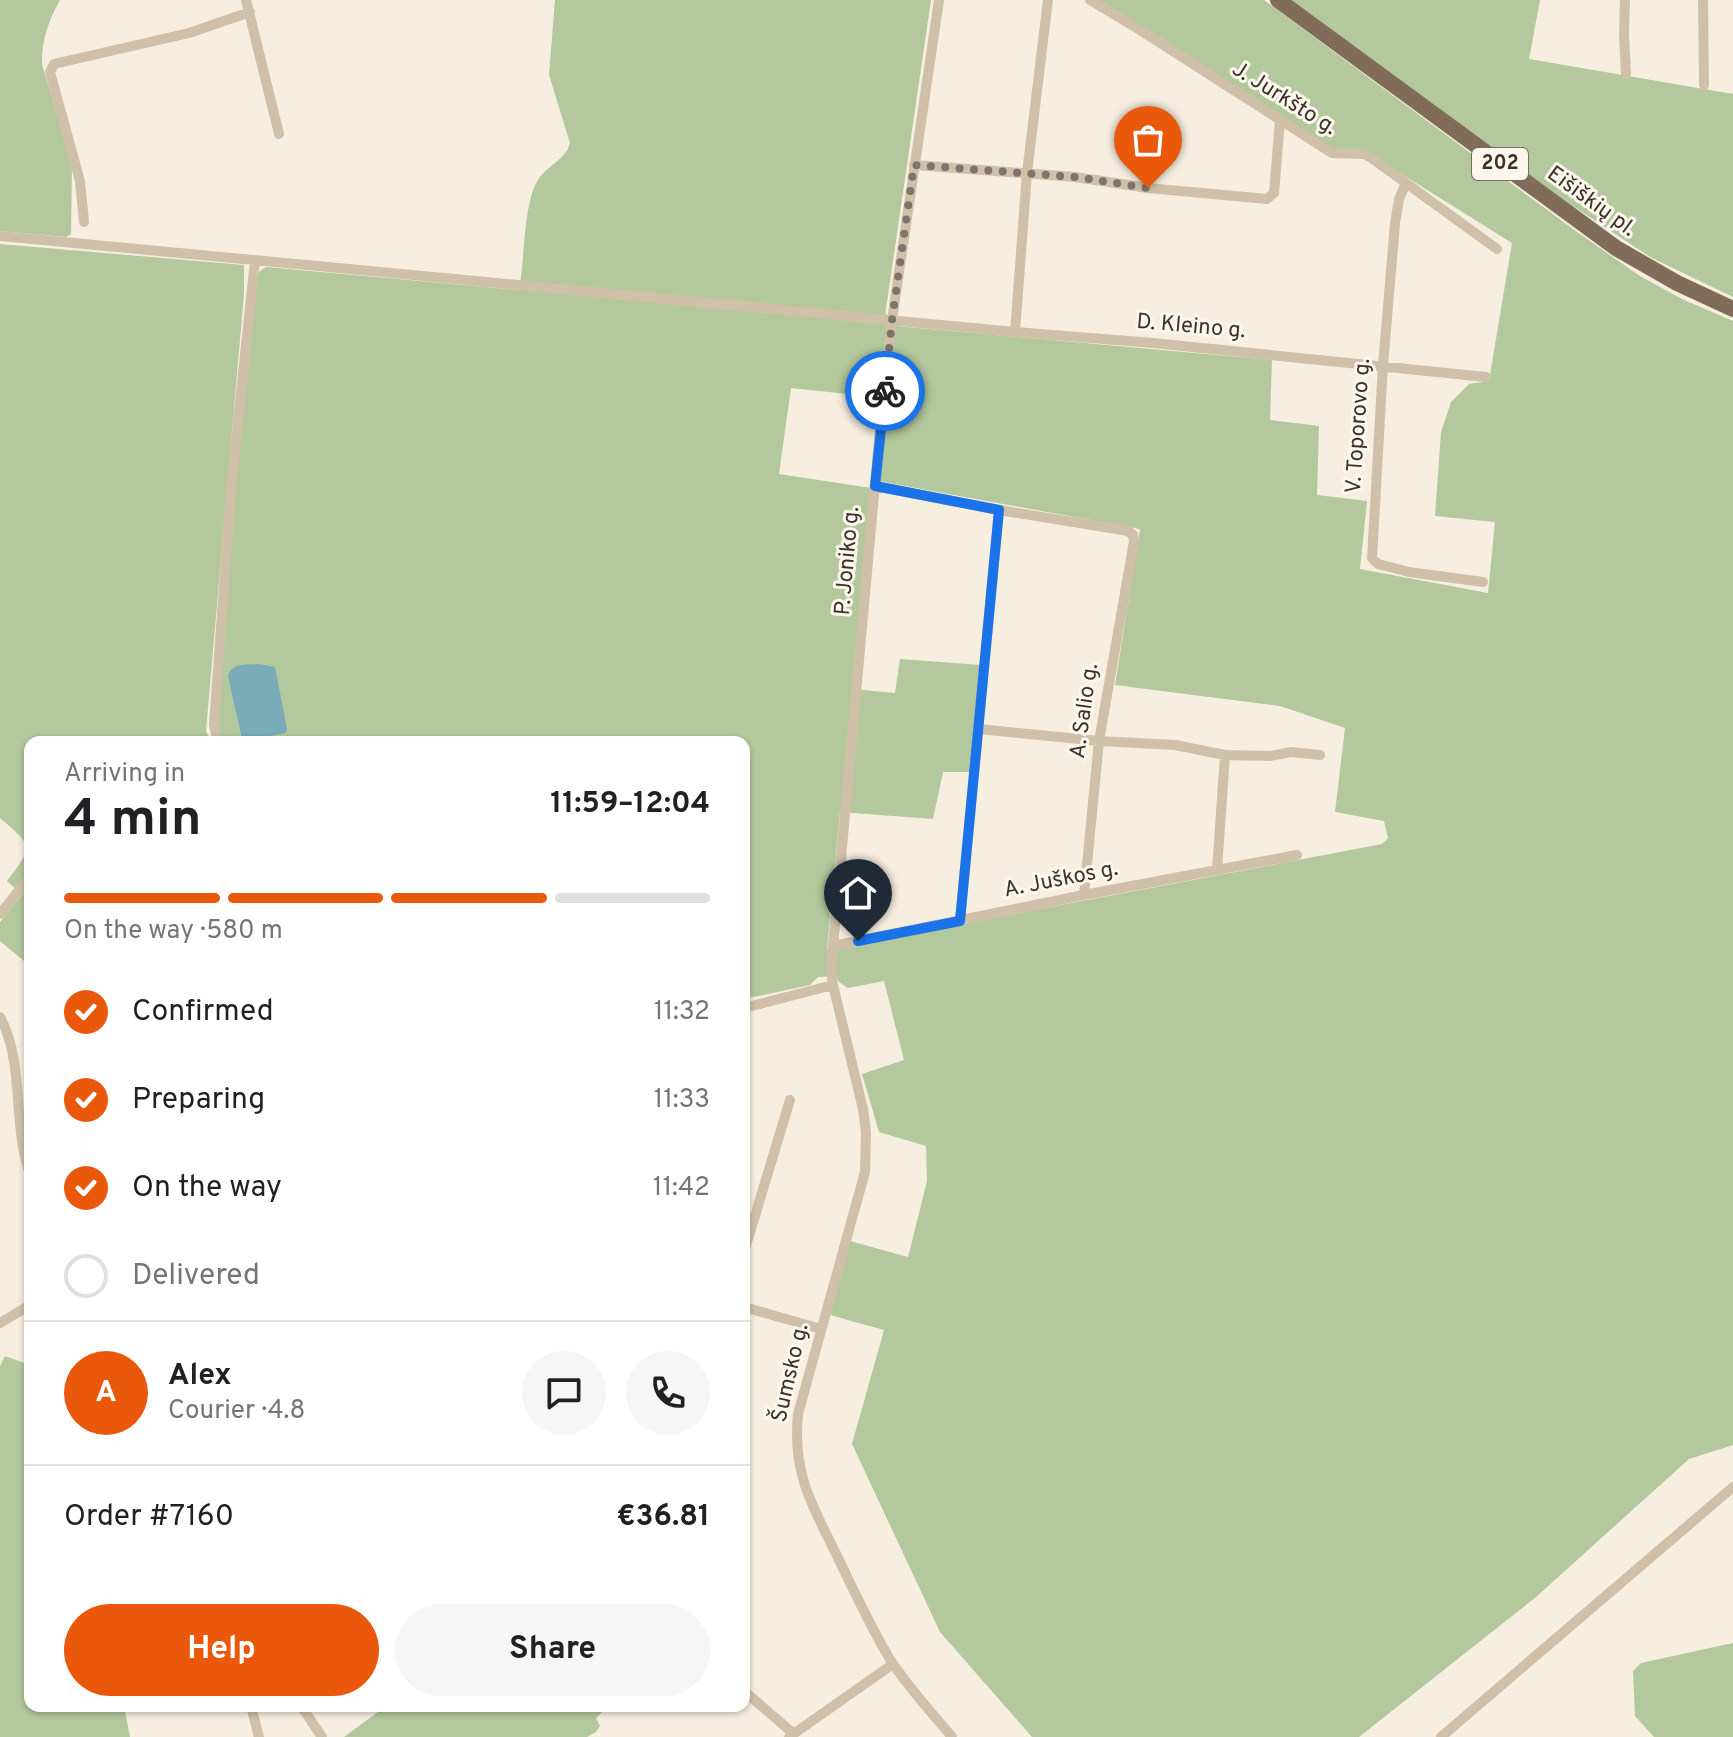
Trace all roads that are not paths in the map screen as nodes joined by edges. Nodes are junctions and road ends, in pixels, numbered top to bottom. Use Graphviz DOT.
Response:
graph roads {
  1 [pos="246,0"];
  2 [pos="939,0"];
  3 [pos="1048,0"];
  4 [pos="1090,0"];
  5 [pos="1278,0"];
  6 [pos="1625,0"];
  7 [pos="1703,0"];
  8 [pos="250,12"];
  9 [pos="1626,74"];
  10 [pos="1704,85"];
  11 [pos="1280,120"];
  12 [pos="279,134"];
  13 [pos="914,165"];
  14 [pos="1027,173"];
  15 [pos="1406,183"];
  16 [pos="84,222"];
  17 [pos="0,236"];
  18 [pos="1497,249"];
  19 [pos="255,260"];
  20 [pos="1733,309"];
  21 [pos="892,320"];
  22 [pos="1015,332"];
  23 [pos="1383,365"];
  24 [pos="1486,377"];
  25 [pos="875,486"];
  26 [pos="999,510"];
  27 [pos="1483,582"];
  28 [pos="979,729"];
  29 [pos="217,736"];
  30 [pos="1099,741"];
  31 [pos="1225,755"];
  32 [pos="1320,755"];
  33 [pos="1297,855"];
  34 [pos="1217,870"];
  35 [pos="24,884"];
  36 [pos="1084,895"];
  37 [pos="0,914"];
  38 [pos="960,921"];
  39 [pos="833,946"];
  40 [pos="833,985"];
  41 [pos="750,1006"];
  42 [pos="0,1017"];
  43 [pos="790,1100"];
  44 [pos="24,1158"];
  45 [pos="750,1232"];
  46 [pos="24,1309"];
  47 [pos="750,1309"];
  48 [pos="0,1323"];
  49 [pos="821,1329"];
  50 [pos="1733,1487"];
  51 [pos="893,1664"];
  52 [pos="750,1697"];
  53 [pos="253,1712"];
  54 [pos="305,1712"];
  55 [pos="791,1735"];
  56 [pos="259,1737"];
  57 [pos="322,1737"];
  58 [pos="952,1737"];
  59 [pos="1441,1737"];
  1 -- 8 [label="street"];
  2 -- 13 [label="street, P. Joniko g."];
  3 -- 14 [label="street"];
  4 -- 11 [label="street, J. Jurkšto g."];
  5 -- 20 [label="main road, Eišiškių pl. / 202"];
  6 -- 9 [label="street"];
  7 -- 10 [label="street"];
  8 -- 12 [label="street"];
  8 -- 16 [label="street"];
  11 -- 14 [label="street"];
  11 -- 15 [label="street, J. Jurkšto g."];
  13 -- 14 [label="street"];
  13 -- 21 [label="street, P. Joniko g."];
  14 -- 22 [label="street"];
  15 -- 18 [label="street, J. Jurkšto g."];
  15 -- 23 [label="street, V. Toporovo g."];
  17 -- 19 [label="street, D. Kleino g."];
  19 -- 21 [label="street, D. Kleino g."];
  19 -- 29 [label="street"];
  21 -- 22 [label="street, D. Kleino g."];
  21 -- 25 [label="street, P. Joniko g."];
  22 -- 23 [label="street, D. Kleino g."];
  23 -- 24 [label="street, D. Kleino g."];
  23 -- 27 [label="street, V. Toporovo g."];
  25 -- 26 [label="street"];
  25 -- 39 [label="street, P. Joniko g."];
  26 -- 28 [label="street"];
  26 -- 30 [label="street, A. Salio g."];
  28 -- 30 [label="street"];
  28 -- 38 [label="street"];
  30 -- 31 [label="street"];
  30 -- 36 [label="street, A. Salio g."];
  31 -- 32 [label="street"];
  31 -- 34 [label="street"];
  33 -- 34 [label="street, A. Juškos g."];
  34 -- 36 [label="street, A. Juškos g."];
  35 -- 37 [label="street"];
  36 -- 38 [label="street, A. Juškos g."];
  38 -- 39 [label="street, A. Juškos g."];
  39 -- 40 [label="street, P. Joniko g."];
  40 -- 41 [label="street"];
  40 -- 49 [label="street, Šumsko g."];
  42 -- 44 [label="street"];
  43 -- 45 [label="street"];
  46 -- 48 [label="street"];
  47 -- 49 [label="street"];
  49 -- 51 [label="street, Šumsko g."];
  50 -- 59 [label="street"];
  51 -- 55 [label="street"];
  51 -- 58 [label="street, Šumsko g."];
  52 -- 55 [label="street"];
  53 -- 56 [label="street"];
  54 -- 57 [label="street"];
}
